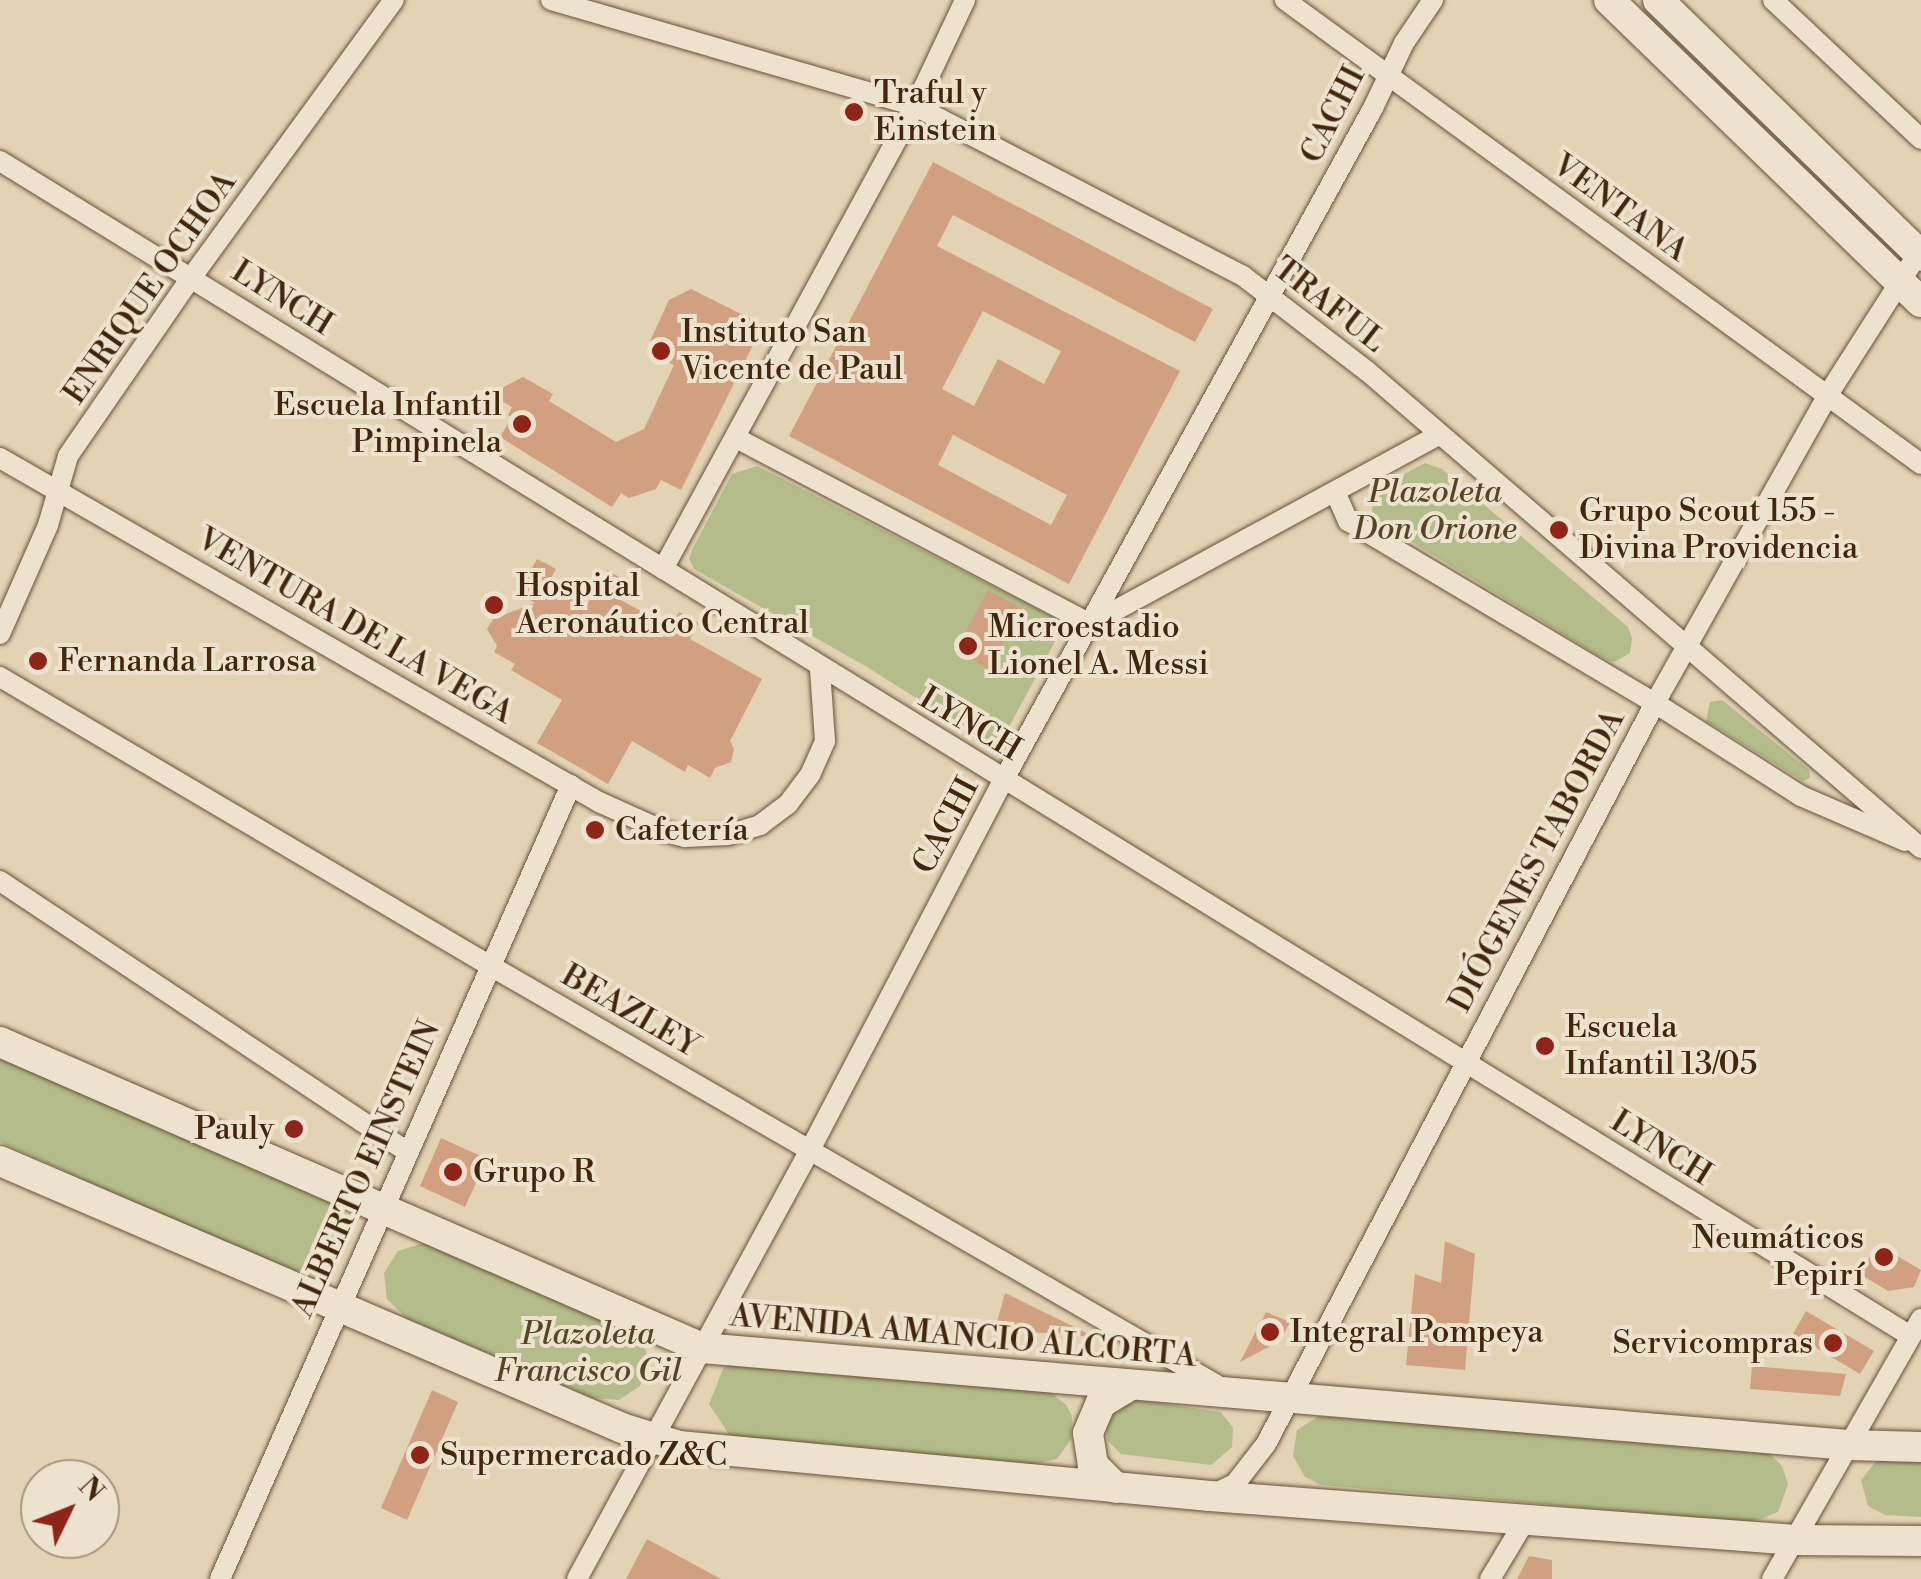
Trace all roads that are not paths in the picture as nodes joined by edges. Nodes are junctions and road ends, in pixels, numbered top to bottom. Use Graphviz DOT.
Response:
graph roads {
  1 [pos="394,0"];
  2 [pos="550,0"];
  3 [pos="966,0"];
  4 [pos="1284,0"];
  5 [pos="1433,0"];
  6 [pos="1608,0"];
  7 [pos="1658,0"];
  8 [pos="1773,0"];
  9 [pos="577,6"];
  10 [pos="1388,75"];
  11 [pos="916,106"];
  12 [pos="1921,139"];
  13 [pos="0,161"];
  14 [pos="1920,253"];
  15 [pos="191,278"];
  16 [pos="1910,291"];
  17 [pos="1271,296"];
  18 [pos="1827,396"];
  19 [pos="1439,435"];
  20 [pos="738,439"];
  21 [pos="0,458"];
  22 [pos="1921,464"];
  23 [pos="56,490"];
  24 [pos="1336,494"];
  25 [pos="663,569"];
  26 [pos="1091,624"];
  27 [pos="0,634"];
  28 [pos="1687,646"];
  29 [pos="820,669"];
  30 [pos="0,677"];
  31 [pos="1655,703"];
  32 [pos="1004,779"];
  33 [pos="571,786"];
  34 [pos="1920,848"];
  35 [pos="0,881"];
  36 [pos="488,966"];
  37 [pos="0,1042"];
  38 [pos="1464,1063"];
  39 [pos="811,1148"];
  40 [pos="406,1150"];
  41 [pos="0,1162"];
  42 [pos="383,1206"];
  43 [pos="339,1306"];
  44 [pos="1916,1328"];
  45 [pos="702,1348"];
  46 [pos="1129,1386"];
  47 [pos="1232,1394"];
  48 [pos="1288,1398"];
  49 [pos="652,1440"];
  50 [pos="1848,1445"];
  51 [pos="1921,1447"];
  52 [pos="1116,1488"];
  53 [pos="1210,1496"];
  54 [pos="1526,1519"];
  55 [pos="1796,1540"];
  56 [pos="1921,1541"];
  57 [pos="220,1579"];
  58 [pos="576,1579"];
  59 [pos="1490,1579"];
  60 [pos="1772,1579"];
  1 -- 15 [label="street, ENRIQUE OCHOA"];
  2 -- 9 [label="street, TRAFUL"];
  3 -- 11 [label="street"];
  4 -- 10 [label="street, VENTANA"];
  5 -- 10 [label="street, CACHI"];
  6 -- 16 [label="main road"];
  7 -- 14 [label="main road"];
  8 -- 12 [label="street"];
  9 -- 11 [label="street, TRAFUL"];
  10 -- 17 [label="street, CACHI"];
  10 -- 18 [label="street, VENTANA"];
  11 -- 17 [label="street, TRAFUL"];
  11 -- 20 [label="street"];
  13 -- 15 [label="street, LYNCH"];
  14 -- 16 [label="street, DIÓGENES TABORDA"];
  15 -- 23 [label="street, ENRIQUE OCHOA"];
  15 -- 25 [label="street, LYNCH"];
  16 -- 18 [label="street, DIÓGENES TABORDA"];
  17 -- 19 [label="street, TRAFUL"];
  17 -- 26 [label="street, CACHI"];
  18 -- 22 [label="street, VENTANA"];
  18 -- 28 [label="street, DIÓGENES TABORDA"];
  19 -- 24 [label="street"];
  19 -- 28 [label="street, TRAFUL"];
  20 -- 25 [label="street"];
  20 -- 26 [label="street"];
  21 -- 23 [label="street, VENTURA DE LA VEGA"];
  23 -- 27 [label="street, ENRIQUE OCHOA"];
  23 -- 33 [label="street, VENTURA DE LA VEGA"];
  24 -- 26 [label="street"];
  24 -- 31 [label="street, TRAFUL"];
  25 -- 29 [label="street, LYNCH"];
  26 -- 32 [label="street, CACHI"];
  28 -- 31 [label="street, DIÓGENES TABORDA"];
  28 -- 34 [label="street, TRAFUL"];
  29 -- 32 [label="street, LYNCH"];
  29 -- 33 [label="street, VENTURA DE LA VEGA"];
  30 -- 36 [label="street, BEAZLEY"];
  31 -- 34 [label="street, TRAFUL"];
  31 -- 38 [label="street, DIÓGENES TABORDA"];
  32 -- 38 [label="street, LYNCH"];
  32 -- 39 [label="street, CACHI"];
  33 -- 36 [label="street, ALBERTO EINSTEIN"];
  35 -- 40 [label="street"];
  36 -- 39 [label="street, BEAZLEY"];
  36 -- 40 [label="street, ALBERTO EINSTEIN"];
  37 -- 42 [label="main road, AVENIDA AMANCIO ALCORTA"];
  38 -- 44 [label="street, LYNCH"];
  38 -- 48 [label="street, DIÓGENES TABORDA"];
  39 -- 45 [label="street, CACHI"];
  39 -- 47 [label="street, BEAZLEY"];
  40 -- 42 [label="street, ALBERTO EINSTEIN"];
  41 -- 43 [label="main road"];
  42 -- 43 [label="street, ALBERTO EINSTEIN"];
  42 -- 45 [label="main road, AVENIDA AMANCIO ALCORTA"];
  43 -- 49 [label="main road"];
  43 -- 57 [label="street, ALBERTO EINSTEIN"];
  44 -- 50 [label="street"];
  45 -- 46 [label="main road, AVENIDA AMANCIO ALCORTA"];
  45 -- 49 [label="street, CACHI"];
  46 -- 47 [label="main road, AVENIDA AMANCIO ALCORTA"];
  46 -- 52 [label="main road"];
  47 -- 48 [label="main road, AVENIDA AMANCIO ALCORTA"];
  48 -- 50 [label="main road, AVENIDA AMANCIO ALCORTA"];
  48 -- 53 [label="street, DIÓGENES TABORDA"];
  49 -- 52 [label="main road"];
  49 -- 58 [label="street, CACHI"];
  50 -- 51 [label="main road, AVENIDA AMANCIO ALCORTA"];
  50 -- 55 [label="street"];
  52 -- 53 [label="main road"];
  53 -- 54 [label="main road"];
  54 -- 55 [label="main road"];
  54 -- 59 [label="street"];
  55 -- 56 [label="main road"];
  55 -- 60 [label="street"];
}
